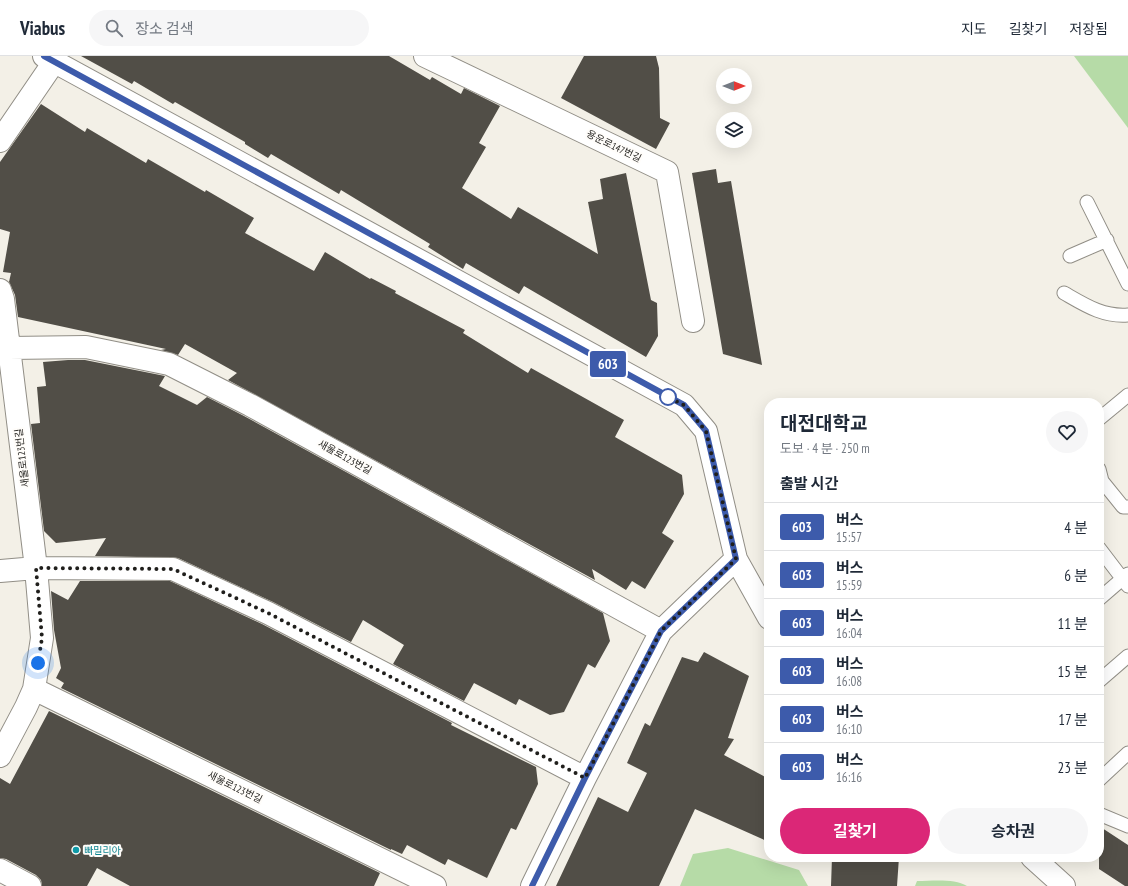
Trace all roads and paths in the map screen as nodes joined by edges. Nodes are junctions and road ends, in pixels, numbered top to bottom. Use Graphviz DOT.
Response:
graph roads {
  1 [pos="425,56"];
  2 [pos="49,59"];
  3 [pos="0,142"];
  4 [pos="1087,202"];
  5 [pos="1106,240"];
  6 [pos="1070,256"];
  7 [pos="1128,284"];
  8 [pos="0,290"];
  9 [pos="1064,293"];
  10 [pos="1128,314"];
  11 [pos="693,321"];
  12 [pos="4,349"];
  13 [pos="1128,395"];
  14 [pos="1104,416"];
  15 [pos="1104,483"];
  16 [pos="1128,507"];
  17 [pos="1104,554"];
  18 [pos="736,559"];
  19 [pos="36,568"];
  20 [pos="0,571"];
  21 [pos="1126,580"];
  22 [pos="1104,595"];
  23 [pos="764,609"];
  24 [pos="661,631"];
  25 [pos="1128,656"];
  26 [pos="1104,677"];
  27 [pos="34,688"];
  28 [pos="1128,753"];
  29 [pos="0,756"];
  30 [pos="1104,775"];
  31 [pos="585,778"];
  32 [pos="1104,816"];
  33 [pos="1128,826"];
  34 [pos="1038,862"];
  35 [pos="0,870"];
  36 [pos="30,886"];
  37 [pos="435,886"];
  38 [pos="532,886"];
  39 [pos="1064,886"];
  1 -- 11 [label="street, 용운로147번길"];
  2 -- 3 [label="street"];
  2 -- 18 [label="street"];
  4 -- 5 [label="lane"];
  5 -- 6 [label="lane"];
  5 -- 7 [label="lane"];
  8 -- 12 [label="street, 새울로123번길"];
  9 -- 10 [label="lane"];
  12 -- 19 [label="street, 새울로123번길"];
  12 -- 24 [label="street, 새울로123번길"];
  13 -- 14 [label="lane"];
  15 -- 16 [label="lane"];
  17 -- 21 [label="lane"];
  18 -- 23 [label="street"];
  18 -- 24 [label="street"];
  19 -- 20 [label="street"];
  19 -- 27 [label="street, 새울로123번길"];
  19 -- 31 [label="street"];
  21 -- 22 [label="lane"];
  24 -- 31 [label="street"];
  25 -- 26 [label="lane"];
  27 -- 29 [label="street, 새울로123번길"];
  27 -- 37 [label="street, 새울로123번길"];
  28 -- 30 [label="lane"];
  31 -- 38 [label="street"];
  32 -- 33 [label="lane"];
  34 -- 39 [label="street"];
  35 -- 36 [label="street"];
}
